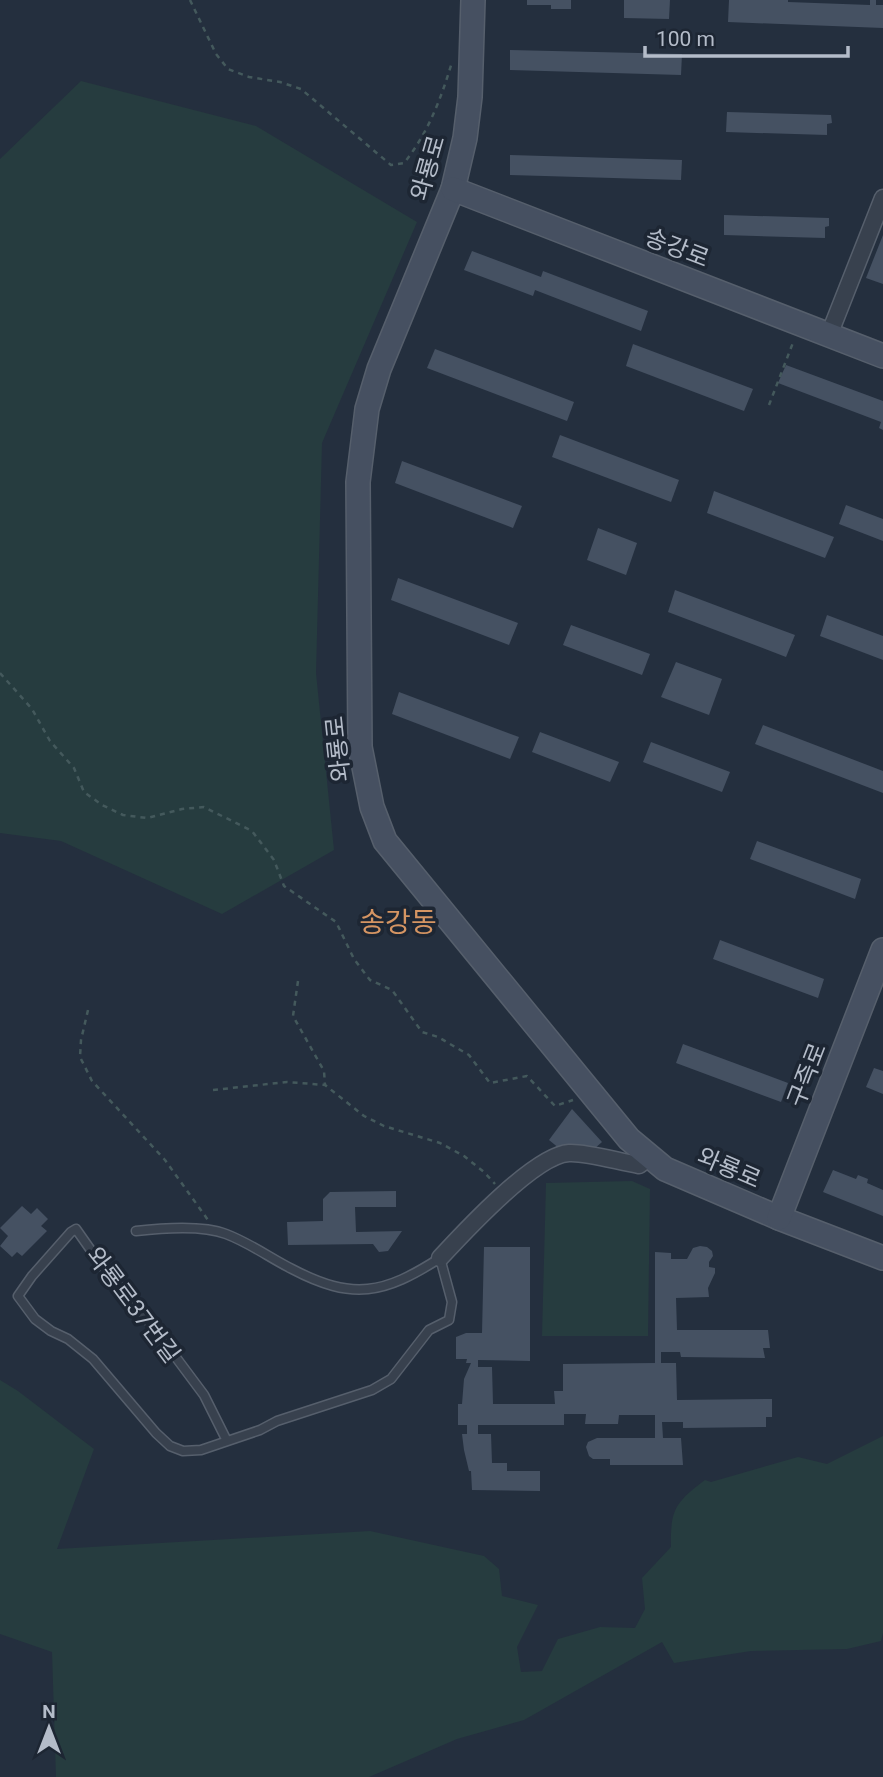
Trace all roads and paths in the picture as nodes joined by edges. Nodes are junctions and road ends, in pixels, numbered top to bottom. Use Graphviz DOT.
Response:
graph roads {
  1 [pos="190,0"];
  2 [pos="474,0"];
  3 [pos="453,60"];
  4 [pos="453,188"];
  5 [pos="883,198"];
  6 [pos="800,324"];
  7 [pos="829,335"];
  8 [pos="883,356"];
  9 [pos="769,405"];
  10 [pos="0,673"];
  11 [pos="883,950"];
  12 [pos="298,981"];
  13 [pos="88,1010"];
  14 [pos="325,1085"];
  15 [pos="213,1090"];
  16 [pos="597,1100"];
  17 [pos="650,1157"];
  18 [pos="504,1195"];
  19 [pos="779,1218"];
  20 [pos="136,1231"];
  21 [pos="216,1231"];
  22 [pos="440,1258"];
  23 [pos="883,1258"];
  24 [pos="227,1441"];
  1 -- 3 [label="path"];
  2 -- 4 [label="main road, 와룡로"];
  4 -- 6 [label="main road, 송강로"];
  4 -- 16 [label="main road, 와룡로"];
  5 -- 7 [label="street"];
  6 -- 7 [label="main road, 송강로"];
  6 -- 9 [label="path"];
  7 -- 8 [label="main road, 송강로"];
  10 -- 16 [label="path"];
  11 -- 19 [label="main road, 구즉로"];
  12 -- 14 [label="path"];
  13 -- 21 [label="path"];
  14 -- 15 [label="path"];
  14 -- 18 [label="path"];
  16 -- 17 [label="main road, 와룡로"];
  17 -- 18 [label="street"];
  17 -- 19 [label="main road, 와룡로"];
  18 -- 22 [label="street"];
  19 -- 23 [label="main road, 와룡로"];
  20 -- 21 [label="lane"];
  21 -- 22 [label="lane"];
  22 -- 24 [label="lane, 와룡로37번길"];
  24 -- 24 [label="lane, 와룡로37번길"];
}
